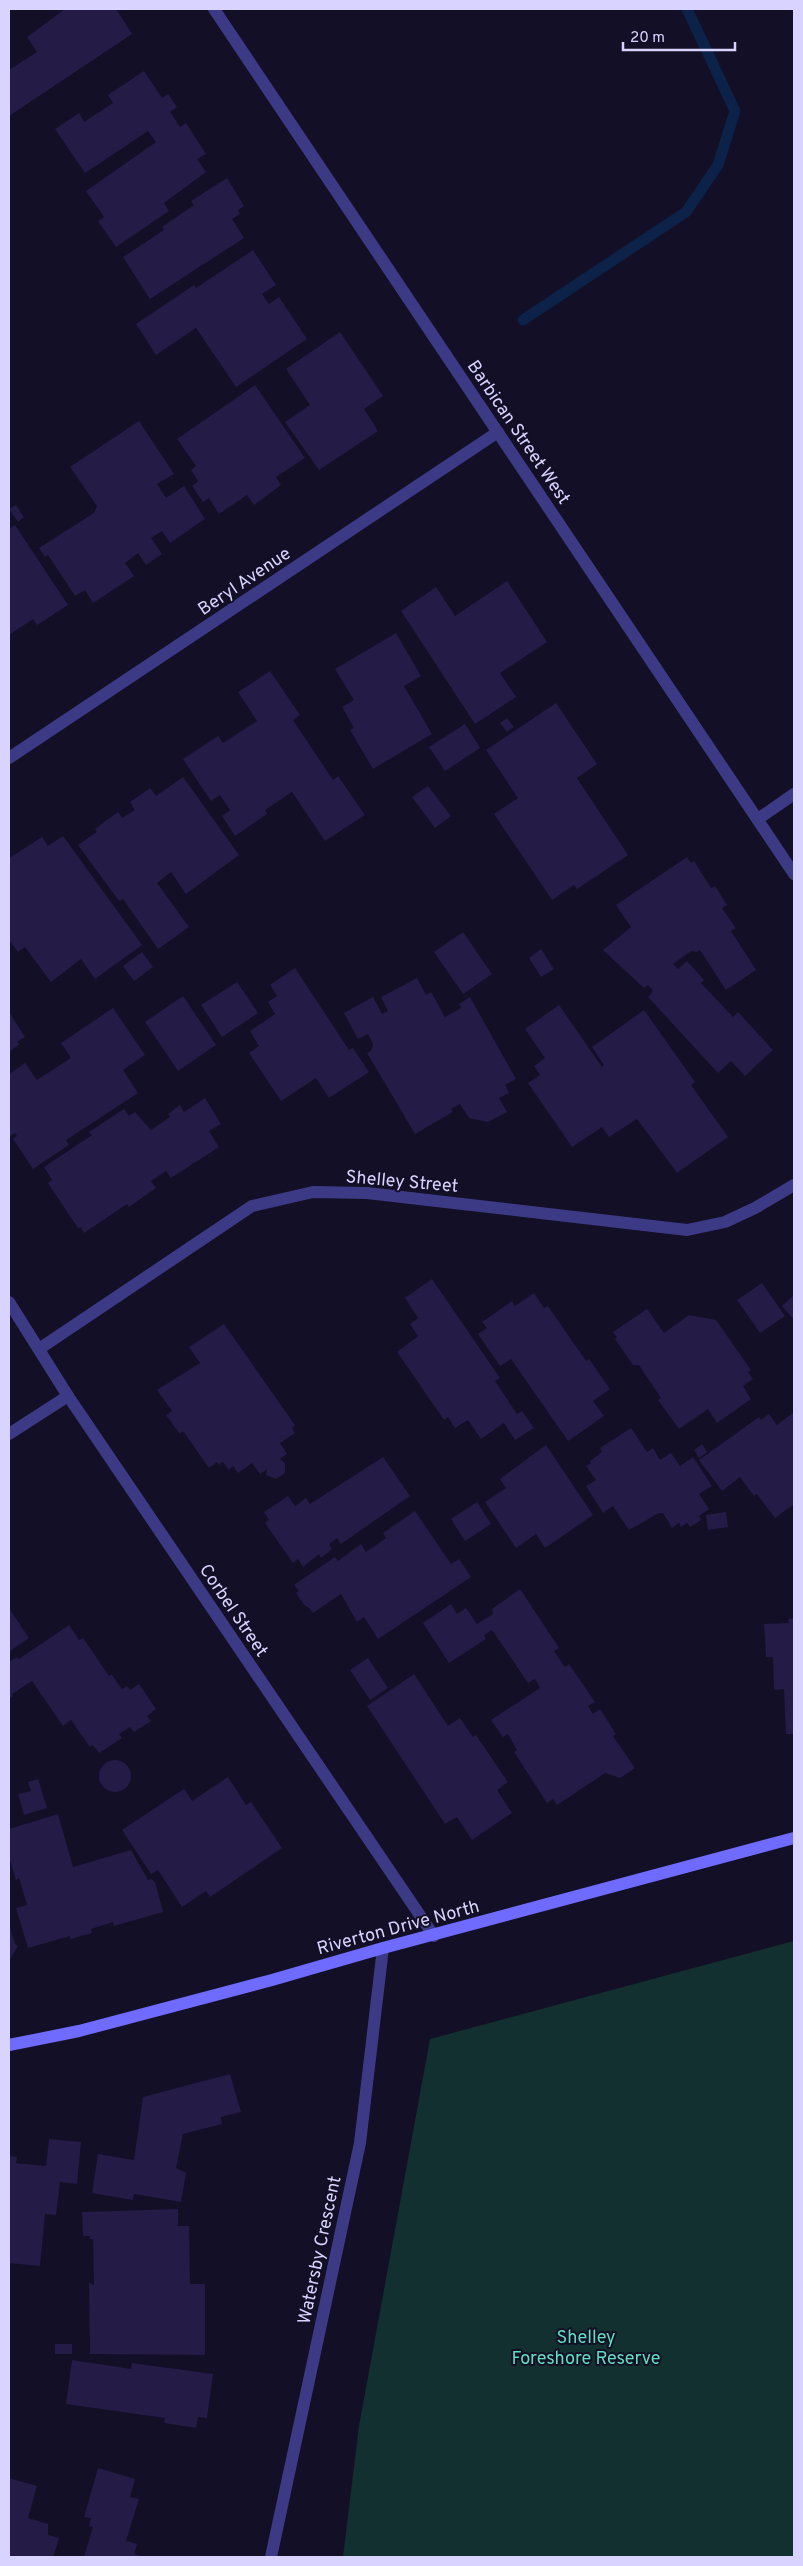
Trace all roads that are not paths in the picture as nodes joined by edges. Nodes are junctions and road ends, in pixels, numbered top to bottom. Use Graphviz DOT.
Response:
graph roads {
  1 [pos="214,9"];
  2 [pos="498,432"];
  3 [pos="9,758"];
  4 [pos="794,794"];
  5 [pos="758,819"];
  6 [pos="794,874"];
  7 [pos="794,1185"];
  8 [pos="9,1302"];
  9 [pos="39,1349"];
  10 [pos="68,1396"];
  11 [pos="9,1434"];
  12 [pos="794,1838"];
  13 [pos="434,1936"];
  14 [pos="383,1948"];
  15 [pos="9,2046"];
  16 [pos="271,2557"];
  1 -- 2 [label="street, Barbican Street West"];
  2 -- 3 [label="street, Beryl Avenue"];
  2 -- 5 [label="street, Barbican Street West"];
  4 -- 5 [label="street"];
  5 -- 6 [label="street, Barbican Street West"];
  7 -- 9 [label="street, Shelley Street"];
  8 -- 9 [label="street, Corbel Street"];
  9 -- 10 [label="street, Corbel Street"];
  10 -- 11 [label="street"];
  10 -- 13 [label="street, Corbel Street"];
  12 -- 13 [label="street, Riverton Drive North"];
  13 -- 14 [label="street, Riverton Drive North"];
  14 -- 15 [label="street, Riverton Drive North"];
  14 -- 16 [label="street, Watersby Crescent"];
}
